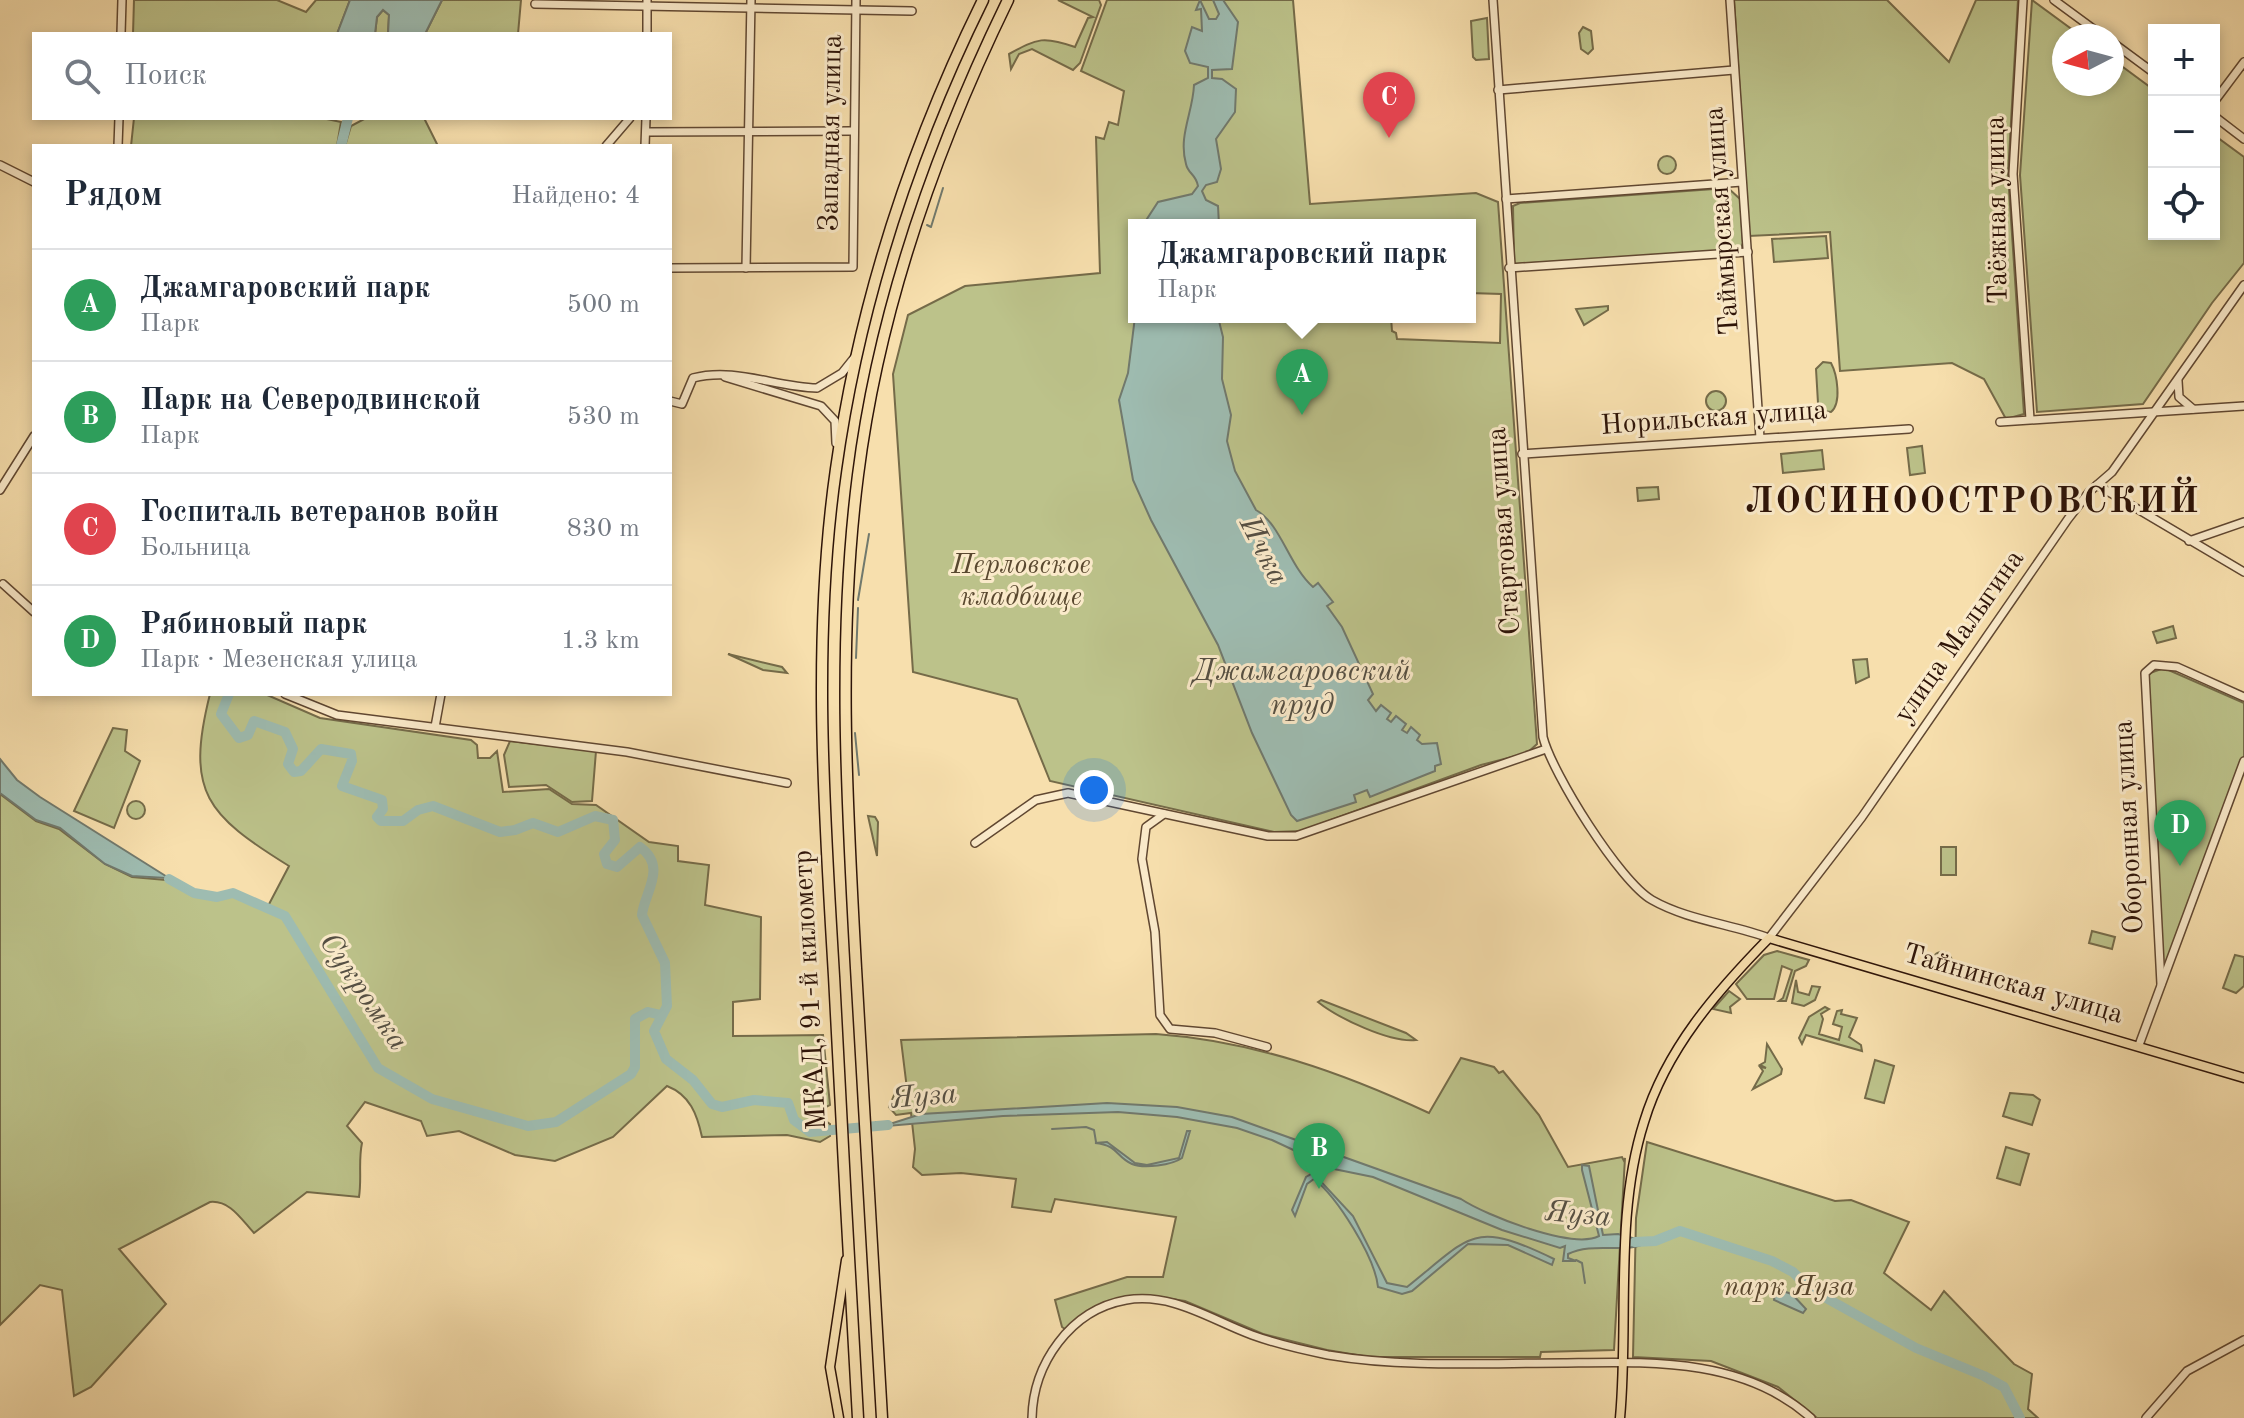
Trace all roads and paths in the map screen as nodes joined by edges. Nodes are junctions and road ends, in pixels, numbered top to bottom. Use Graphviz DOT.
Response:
graph roads {
  1 [pos="122,0"];
  2 [pos="856,0"];
  3 [pos="983,0"];
  4 [pos="1008,0"];
  5 [pos="1493,0"];
  6 [pos="1730,0"];
  7 [pos="2023,0"];
  8 [pos="2054,0"];
  9 [pos="647,3"];
  10 [pos="535,4"];
  11 [pos="751,4"];
  12 [pos="856,10"];
  13 [pos="912,11"];
  14 [pos="2087,24"];
  15 [pos="121,32"];
  16 [pos="647,32"];
  17 [pos="2124,51"];
  18 [pos="2244,62"];
  19 [pos="2148,69"];
  20 [pos="1734,70"];
  21 [pos="1498,90"];
  22 [pos="2218,96"];
  23 [pos="119,120"];
  24 [pos="628,120"];
  25 [pos="646,120"];
  26 [pos="2220,121"];
  27 [pos="853,131"];
  28 [pos="646,132"];
  29 [pos="749,132"];
  30 [pos="2244,139"];
  31 [pos="118,144"];
  32 [pos="608,144"];
  33 [pos="645,144"];
  34 [pos="0,165"];
  35 [pos="32,181"];
  36 [pos="1742,182"];
  37 [pos="1506,199"];
  38 [pos="1748,252"];
  39 [pos="672,268"];
  40 [pos="746,268"];
  41 [pos="1509,268"];
  42 [pos="2244,285"];
  43 [pos="857,353"];
  44 [pos="719,375"];
  45 [pos="2178,379"];
  46 [pos="672,402"];
  47 [pos="2244,406"];
  48 [pos="2193,409"];
  49 [pos="2155,411"];
  50 [pos="2030,419"];
  51 [pos="2000,422"];
  52 [pos="1909,429"];
  53 [pos="1760,438"];
  54 [pos="32,439"];
  55 [pos="1522,454"];
  56 [pos="836,471"];
  57 [pos="2097,485"];
  58 [pos="1,491"];
  59 [pos="2244,522"];
  60 [pos="2189,541"];
  61 [pos="2244,572"];
  62 [pos="3,584"];
  63 [pos="32,610"];
  64 [pos="290,696"];
  65 [pos="441,696"];
  66 [pos="2244,697"];
  67 [pos="435,727"];
  68 [pos="1546,749"];
  69 [pos="2244,761"];
  70 [pos="787,783"];
  71 [pos="1143,809"];
  72 [pos="1164,814"];
  73 [pos="1146,827"];
  74 [pos="975,843"];
  75 [pos="1769,938"];
  76 [pos="2161,984"];
  77 [pos="2139,1045"];
  78 [pos="1267,1047"];
  79 [pos="2244,1078"];
  80 [pos="848,1239"];
  81 [pos="2244,1340"];
  82 [pos="1625,1362"];
  83 [pos="839,1418"];
  84 [pos="858,1418"];
  85 [pos="885,1418"];
  86 [pos="1032,1418"];
  87 [pos="1620,1418"];
  88 [pos="1811,1418"];
  89 [pos="2146,1418"];
  1 -- 15 [label="street"];
  2 -- 12 [label="street, Западная улица"];
  3 -- 43 [label="highway, МКАД, 91-й километр"];
  4 -- 85 [label="highway, МКАД, 91-й километр"];
  5 -- 21 [label="street, Стартовая улица"];
  6 -- 20 [label="street, Таймырская улица"];
  7 -- 50 [label="street, Таёжная улица"];
  8 -- 14 [label="street"];
  9 -- 10 [label="street"];
  9 -- 11 [label="street"];
  9 -- 16 [label="street"];
  11 -- 12 [label="street"];
  11 -- 29 [label="street"];
  12 -- 13 [label="street"];
  12 -- 27 [label="street, Западная улица"];
  17 -- 19 [label="street"];
  18 -- 22 [label="street"];
  20 -- 21 [label="street"];
  20 -- 36 [label="street, Таймырская улица"];
  21 -- 37 [label="street, Стартовая улица"];
  23 -- 31 [label="street"];
  24 -- 32 [label="street"];
  25 -- 28 [label="street"];
  26 -- 30 [label="street"];
  27 -- 29 [label="street"];
  27 -- 40 [label="street, Западная улица"];
  28 -- 29 [label="street"];
  28 -- 33 [label="street"];
  29 -- 40 [label="street"];
  34 -- 35 [label="street"];
  36 -- 37 [label="street"];
  36 -- 38 [label="street, Таймырская улица"];
  37 -- 41 [label="street, Стартовая улица"];
  38 -- 41 [label="street"];
  38 -- 53 [label="street, Таймырская улица"];
  39 -- 40 [label="street"];
  41 -- 55 [label="street, Стартовая улица"];
  42 -- 45 [label="street, улица Малыгина"];
  43 -- 44 [label="street"];
  43 -- 56 [label="highway, МКАД, 91-й километр"];
  44 -- 46 [label="street"];
  44 -- 56 [label="street"];
  45 -- 48 [label="street"];
  45 -- 49 [label="street, улица Малыгина"];
  47 -- 48 [label="street"];
  48 -- 49 [label="street"];
  49 -- 50 [label="street"];
  49 -- 57 [label="street, улица Малыгина"];
  50 -- 51 [label="street"];
  52 -- 53 [label="street, Норильская улица"];
  53 -- 55 [label="street, Норильская улица"];
  54 -- 58 [label="street"];
  55 -- 68 [label="street, Стартовая улица"];
  56 -- 80 [label="highway, МКАД, 91-й километр"];
  57 -- 60 [label="street"];
  57 -- 75 [label="street, улица Малыгина"];
  59 -- 60 [label="street"];
  60 -- 61 [label="street"];
  62 -- 63 [label="street"];
  64 -- 67 [label="street"];
  65 -- 67 [label="street"];
  66 -- 76 [label="street, Оборонная улица"];
  67 -- 70 [label="street"];
  68 -- 72 [label="street"];
  68 -- 75 [label="street, Стартовая улица"];
  69 -- 76 [label="street"];
  71 -- 72 [label="street"];
  71 -- 73 [label="street"];
  71 -- 74 [label="street"];
  72 -- 73 [label="street"];
  73 -- 78 [label="street"];
  75 -- 77 [label="main road, Тайнинская улица"];
  75 -- 82 [label="main road"];
  76 -- 77 [label="street"];
  77 -- 79 [label="main road, Тайнинская улица"];
  80 -- 83 [label="main road"];
  80 -- 84 [label="highway, МКАД, 91-й километр"];
  81 -- 89 [label="street"];
  82 -- 86 [label="street"];
  82 -- 87 [label="main road"];
  82 -- 88 [label="street"];
}
